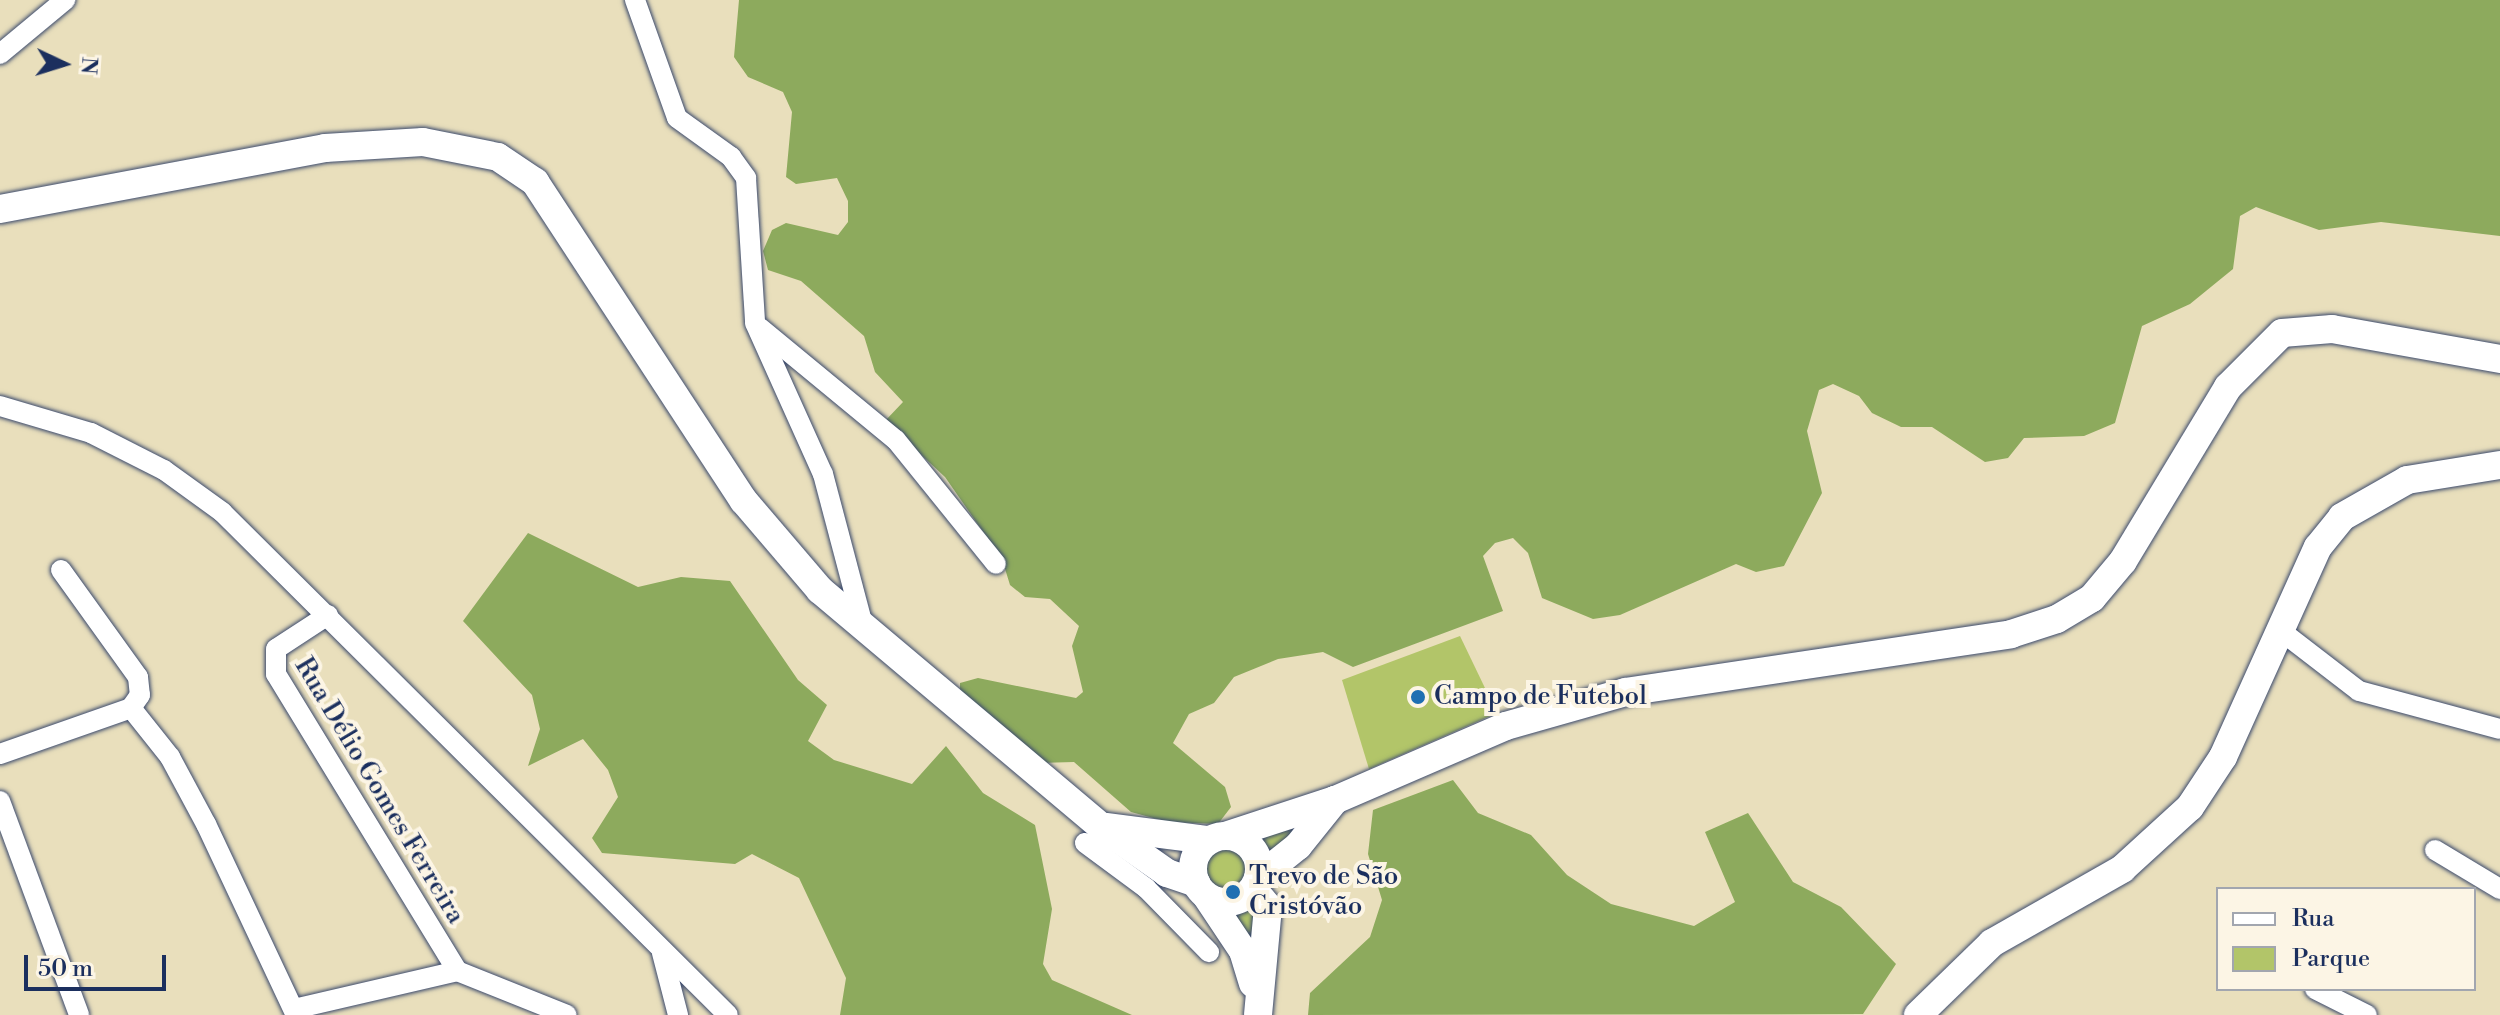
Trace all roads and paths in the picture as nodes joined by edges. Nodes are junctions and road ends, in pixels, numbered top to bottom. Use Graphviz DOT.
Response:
graph roads {
  1 [pos="65,0"];
  2 [pos="635,0"];
  3 [pos="0,54"];
  4 [pos="0,209"];
  5 [pos="755,323"];
  6 [pos="2500,359"];
  7 [pos="0,406"];
  8 [pos="2500,465"];
  9 [pos="996,564"];
  10 [pos="61,570"];
  11 [pos="328,615"];
  12 [pos="864,629"];
  13 [pos="2281,631"];
  14 [pos="131,708"];
  15 [pos="2500,729"];
  16 [pos="0,754"];
  17 [pos="1335,800"];
  18 [pos="0,801"];
  19 [pos="1093,835"];
  20 [pos="1218,838"];
  21 [pos="2435,850"];
  22 [pos="1156,881"];
  23 [pos="1255,884"];
  24 [pos="2500,889"];
  25 [pos="1202,890"];
  26 [pos="661,951"];
  27 [pos="1209,952"];
  28 [pos="457,971"];
  29 [pos="2319,991"];
  30 [pos="1258,1007"];
  31 [pos="295,1012"];
  32 [pos="79,1015"];
  33 [pos="567,1015"];
  34 [pos="678,1015"];
  35 [pos="728,1015"];
  36 [pos="1918,1015"];
  37 [pos="2367,1015"];
  1 -- 3 [label="street"];
  2 -- 5 [label="street"];
  4 -- 12 [label="main road"];
  5 -- 9 [label="street"];
  5 -- 12 [label="street"];
  6 -- 17 [label="main road"];
  7 -- 11 [label="street"];
  8 -- 13 [label="main road"];
  10 -- 14 [label="street"];
  11 -- 26 [label="street"];
  11 -- 28 [label="street, Rua Délio Gomes Ferreira"];
  12 -- 19 [label="main road"];
  13 -- 15 [label="street"];
  13 -- 36 [label="main road"];
  14 -- 16 [label="street"];
  14 -- 31 [label="street"];
  17 -- 20 [label="main road"];
  17 -- 23 [label="main road"];
  18 -- 32 [label="street"];
  19 -- 20 [label="main road"];
  19 -- 22 [label="main road"];
  20 -- 23 [label="main road"];
  20 -- 25 [label="main road"];
  21 -- 24 [label="street"];
  22 -- 25 [label="main road"];
  22 -- 27 [label="street"];
  23 -- 25 [label="main road"];
  23 -- 30 [label="main road"];
  25 -- 30 [label="main road"];
  26 -- 34 [label="street"];
  26 -- 35 [label="street"];
  28 -- 31 [label="street"];
  28 -- 33 [label="street"];
  29 -- 37 [label="street"];
}
